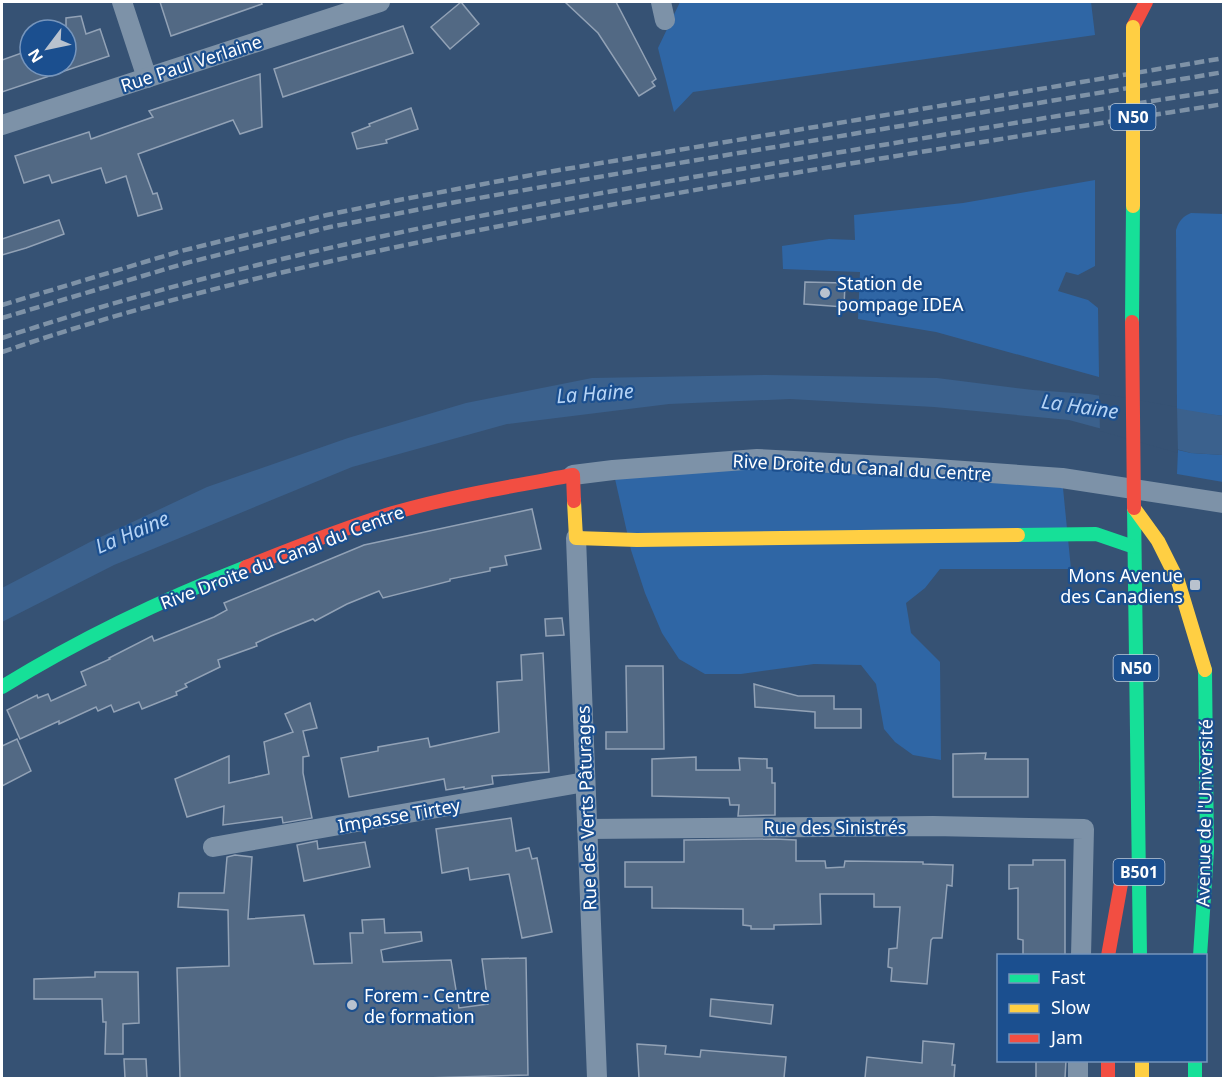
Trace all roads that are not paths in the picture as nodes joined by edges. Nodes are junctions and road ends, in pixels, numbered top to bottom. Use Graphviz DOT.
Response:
graph roads {
  1 [pos="122,2"];
  2 [pos="380,2"];
  3 [pos="1146,2"];
  4 [pos="1131,6"];
  5 [pos="1133,27"];
  6 [pos="147,78"];
  7 [pos="2,125"];
  8 [pos="573,475"];
  9 [pos="1224,503"];
  10 [pos="1134,508"];
  11 [pos="576,538"];
  12 [pos="1134,548"];
  13 [pos="2,687"];
  14 [pos="585,782"];
  15 [pos="1138,788"];
  16 [pos="587,829"];
  17 [pos="1216,840"];
  18 [pos="213,847"];
  19 [pos="1081,954"];
  20 [pos="1108,954"];
  21 [pos="1140,954"];
  22 [pos="1200,954"];
  23 [pos="1078,1062"];
  24 [pos="1108,1062"];
  25 [pos="1142,1062"];
  26 [pos="1195,1062"];
  27 [pos="597,1078"];
  28 [pos="1078,1078"];
  29 [pos="1108,1078"];
  30 [pos="1142,1078"];
  31 [pos="1195,1078"];
  1 -- 6 [label="street"];
  2 -- 6 [label="street, Rue Paul Verlaine"];
  3 -- 5 [label="main road"];
  4 -- 5 [label="main road, N50"];
  5 -- 10 [label="main road, N50, bridge"];
  6 -- 7 [label="street, Rue Paul Verlaine"];
  8 -- 9 [label="street, Rive Droite du Canal du Centre"];
  8 -- 11 [label="main road"];
  8 -- 13 [label="main road, Rive Droite du Canal du Centre"];
  10 -- 12 [label="main road, N50"];
  10 -- 17 [label="main road, Avenue de l'Université"];
  11 -- 12 [label="main road"];
  11 -- 14 [label="street, Rue des Verts Pâturages"];
  12 -- 15 [label="main road, N50"];
  14 -- 16 [label="street, Rue des Verts Pâturages"];
  14 -- 18 [label="street, Impasse Tirtey"];
  15 -- 20 [label="main road, N50"];
  15 -- 21 [label="main road, B501"];
  16 -- 19 [label="street, Rue des Sinistrés"];
  16 -- 27 [label="street, Rue des Verts Pâturages"];
  17 -- 22 [label="main road, Avenue de l'Université"];
  23 -- 28 [label="street"];
  24 -- 29 [label="main road"];
  25 -- 30 [label="main road"];
  26 -- 31 [label="main road"];
}
